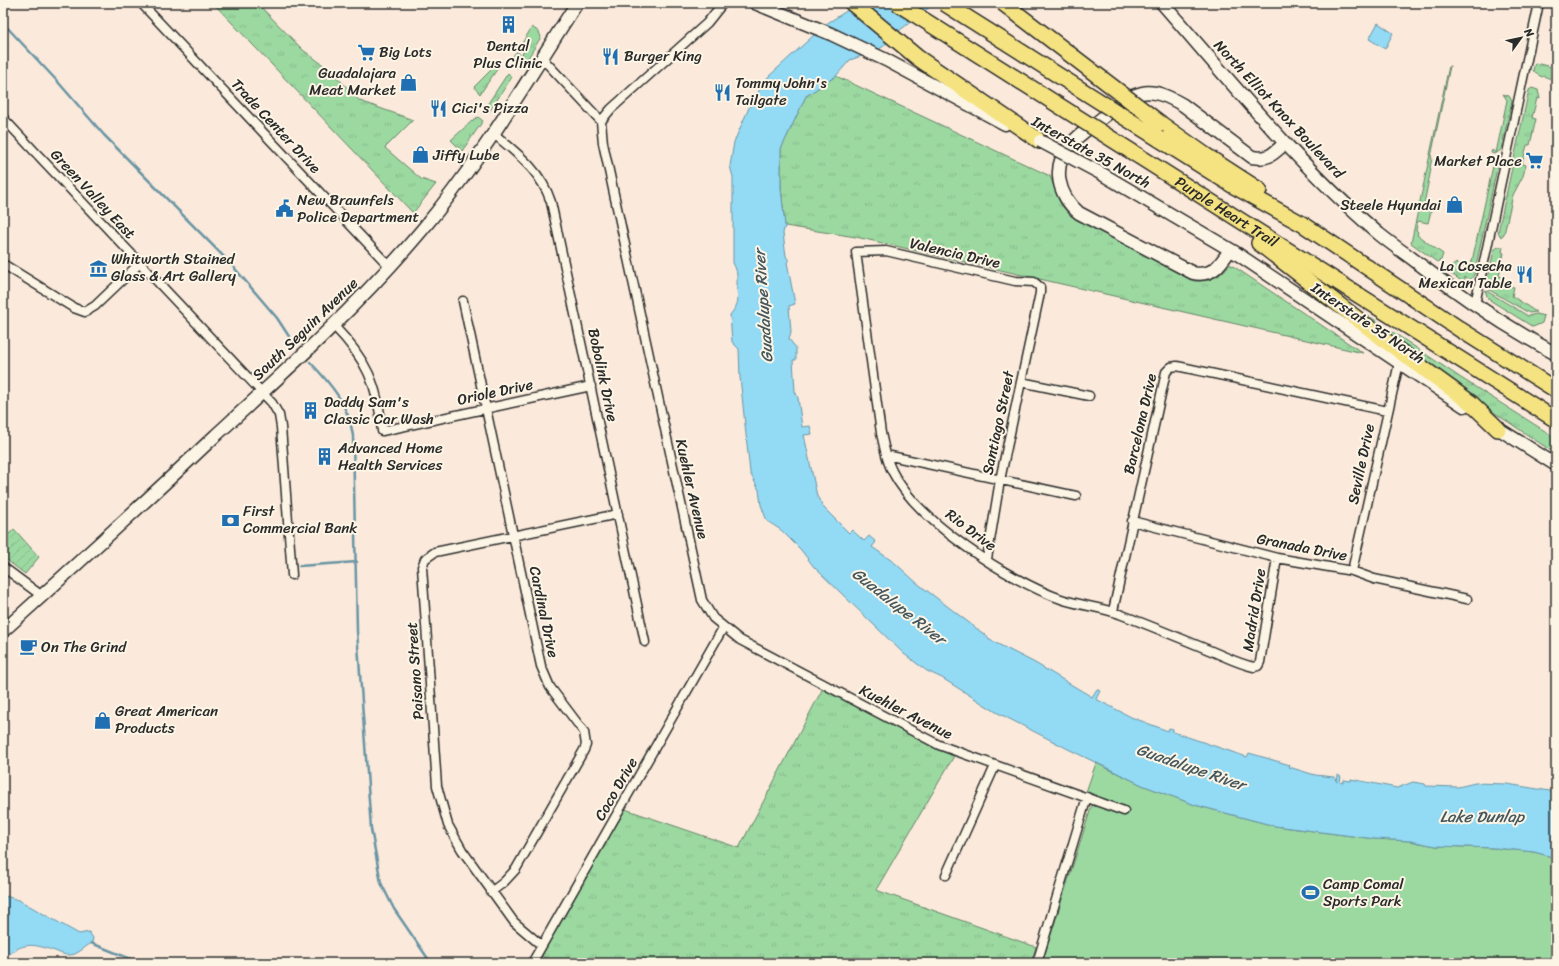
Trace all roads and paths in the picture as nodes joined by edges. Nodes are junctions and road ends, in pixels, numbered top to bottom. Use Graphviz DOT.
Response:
graph roads {
  1 [pos="141,3"];
  2 [pos="576,3"];
  3 [pos="723,3"];
  4 [pos="755,3"];
  5 [pos="852,3"];
  6 [pos="897,3"];
  7 [pos="944,3"];
  8 [pos="1003,3"];
  9 [pos="1162,3"];
  10 [pos="1539,3"];
  11 [pos="542,58"];
  12 [pos="3,118"];
  13 [pos="601,121"];
  14 [pos="494,134"];
  15 [pos="1040,141"];
  16 [pos="1285,143"];
  17 [pos="1181,182"];
  18 [pos="1304,225"];
  19 [pos="1230,250"];
  20 [pos="856,252"];
  21 [pos="3,264"];
  22 [pos="139,264"];
  23 [pos="390,267"];
  24 [pos="1040,293"];
  25 [pos="463,301"];
  26 [pos="1475,304"];
  27 [pos="334,326"];
  28 [pos="1461,330"];
  29 [pos="1556,354"];
  30 [pos="1399,363"];
  31 [pos="1556,380"];
  32 [pos="1021,382"];
  33 [pos="591,386"];
  34 [pos="1556,390"];
  35 [pos="263,393"];
  36 [pos="1089,396"];
  37 [pos="486,408"];
  38 [pos="1387,411"];
  39 [pos="1556,420"];
  40 [pos="1498,429"];
  41 [pos="886,455"];
  42 [pos="1556,465"];
  43 [pos="1000,480"];
  44 [pos="1076,496"];
  45 [pos="618,514"];
  46 [pos="1132,521"];
  47 [pos="514,536"];
  48 [pos="1277,558"];
  49 [pos="987,560"];
  50 [pos="3,567"];
  51 [pos="1352,571"];
  52 [pos="292,575"];
  53 [pos="42,596"];
  54 [pos="1467,599"];
  55 [pos="1113,611"];
  56 [pos="723,628"];
  57 [pos="3,631"];
  58 [pos="645,642"];
  59 [pos="1258,666"];
  60 [pos="995,766"];
  61 [pos="1087,797"];
  62 [pos="1124,811"];
  63 [pos="946,875"];
  64 [pos="491,892"];
  65 [pos="541,945"];
  66 [pos="532,963"];
  67 [pos="1037,963"];
  1 -- 23 [label="street, Trade Center Drive"];
  2 -- 11 [label="main road, South Seguin Avenue"];
  3 -- 13 [label="street"];
  4 -- 15 [label="main road, Interstate 35 North"];
  5 -- 15 [label="highway"];
  6 -- 17 [label="highway, Purple Heart Trail, bridge"];
  7 -- 18 [label="highway, Purple Heart Trail, bridge"];
  8 -- 18 [label="highway, bridge"];
  9 -- 16 [label="main road, North Elliot Knox Boulevard"];
  10 -- 26 [label="street"];
  11 -- 13 [label="street"];
  11 -- 14 [label="main road, South Seguin Avenue"];
  12 -- 22 [label="street, Green Valley East"];
  13 -- 56 [label="street, Kuehler Avenue"];
  14 -- 23 [label="main road, South Seguin Avenue"];
  14 -- 33 [label="street, Bobolink Drive"];
  15 -- 19 [label="main road, Interstate 35 North, bridge"];
  16 -- 19 [label="main road"];
  16 -- 26 [label="main road, North Elliot Knox Boulevard"];
  17 -- 39 [label="highway, Purple Heart Trail"];
  17 -- 40 [label="highway"];
  18 -- 28 [label="highway, Purple Heart Trail"];
  19 -- 30 [label="main road, Interstate 35 North"];
  20 -- 24 [label="street, Valencia Drive"];
  20 -- 41 [label="street, Rio Drive"];
  21 -- 22 [label="street"];
  22 -- 35 [label="street, Green Valley East"];
  23 -- 27 [label="main road, South Seguin Avenue"];
  24 -- 32 [label="street, Santiago Street"];
  25 -- 37 [label="street, Cardinal Drive"];
  26 -- 29 [label="main road, North Elliot Knox Boulevard"];
  27 -- 35 [label="main road, South Seguin Avenue"];
  27 -- 37 [label="street, Oriole Drive"];
  28 -- 31 [label="highway"];
  28 -- 34 [label="highway, Purple Heart Trail"];
  30 -- 38 [label="street, Seville Drive"];
  30 -- 40 [label="main road, Interstate 35 North"];
  32 -- 36 [label="street"];
  32 -- 43 [label="street, Santiago Street"];
  33 -- 37 [label="street, Oriole Drive"];
  33 -- 45 [label="street, Bobolink Drive"];
  35 -- 52 [label="street, Green Valley East"];
  35 -- 53 [label="main road, South Seguin Avenue"];
  37 -- 47 [label="street, Cardinal Drive"];
  38 -- 46 [label="street, Barcelona Drive"];
  38 -- 51 [label="street, Seville Drive"];
  40 -- 42 [label="main road, Interstate 35 North"];
  41 -- 43 [label="street"];
  41 -- 49 [label="street, Rio Drive"];
  43 -- 44 [label="street"];
  43 -- 49 [label="street, Santiago Street"];
  45 -- 47 [label="street, Paisano Street"];
  45 -- 58 [label="street, Bobolink Drive"];
  46 -- 48 [label="street, Granada Drive"];
  46 -- 55 [label="street, Barcelona Drive"];
  47 -- 64 [label="street, Cardinal Drive"];
  47 -- 64 [label="street, Paisano Street"];
  48 -- 51 [label="street, Granada Drive"];
  48 -- 59 [label="street, Madrid Drive"];
  49 -- 55 [label="street, Rio Drive"];
  50 -- 53 [label="street"];
  51 -- 54 [label="street, Granada Drive"];
  53 -- 57 [label="main road, South Seguin Avenue"];
  55 -- 59 [label="street, Rio Drive"];
  56 -- 60 [label="street, Kuehler Avenue"];
  56 -- 65 [label="street, Coco Drive"];
  60 -- 61 [label="street, Kuehler Avenue"];
  60 -- 63 [label="street"];
  61 -- 62 [label="street, Kuehler Avenue"];
  61 -- 67 [label="street"];
  64 -- 65 [label="street, Paisano Street"];
  65 -- 66 [label="street, Coco Drive"];
}
